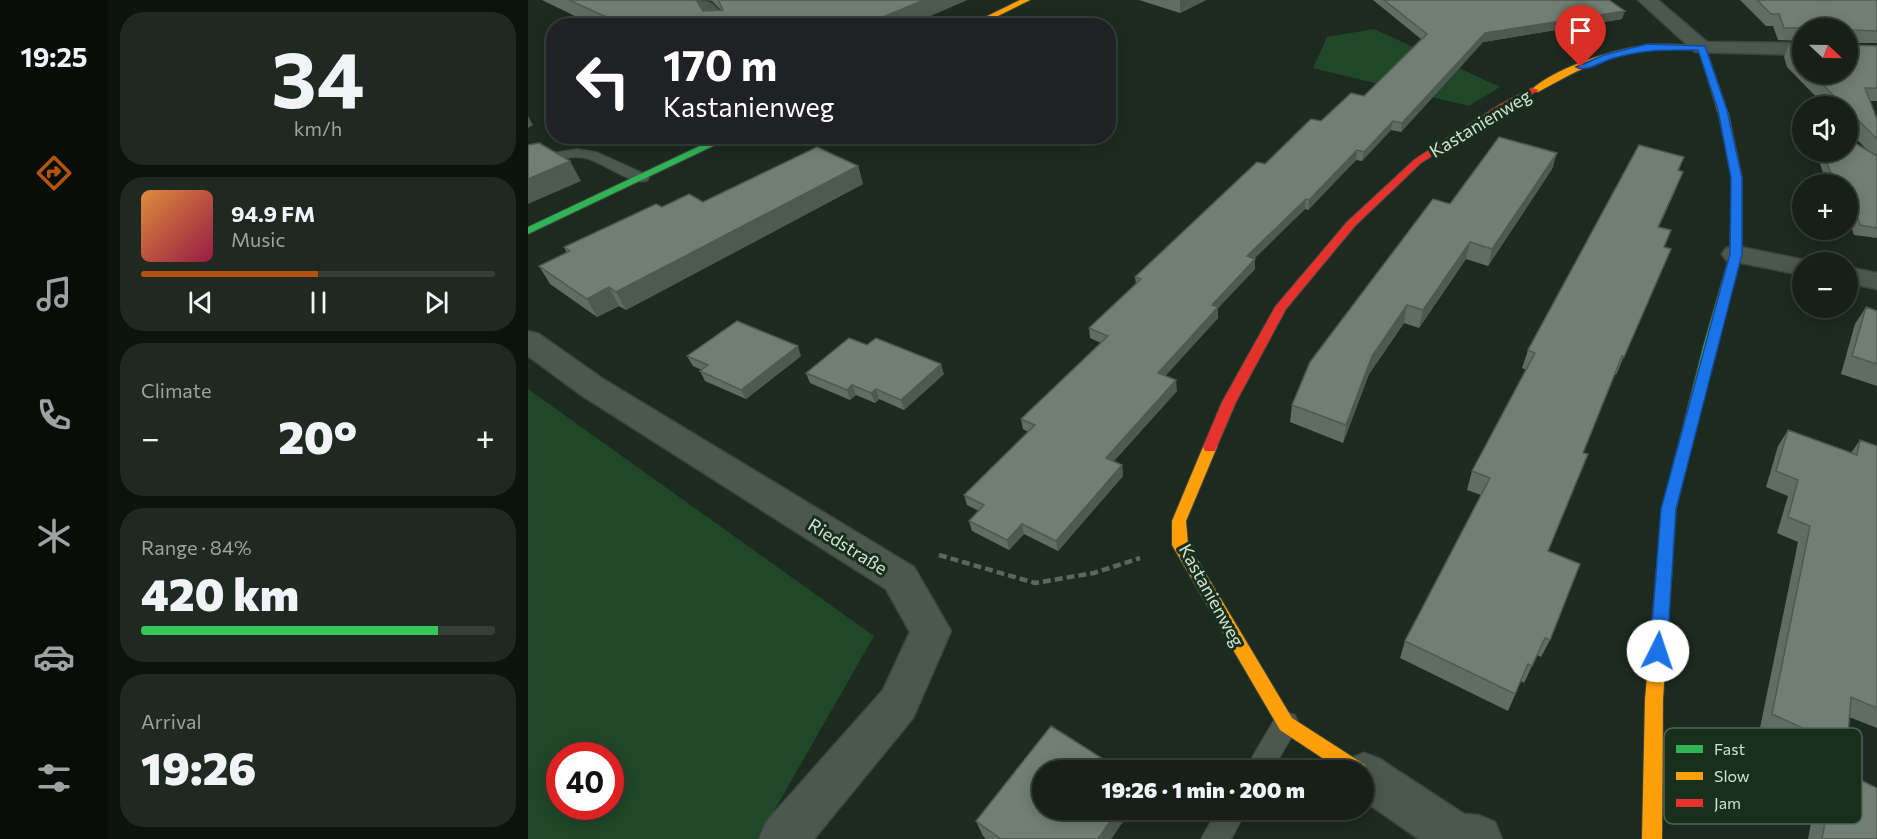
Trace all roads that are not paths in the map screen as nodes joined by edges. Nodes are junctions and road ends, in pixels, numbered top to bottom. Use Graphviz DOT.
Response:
graph roads {
  1 [pos="692,0"];
  2 [pos="1026,0"];
  3 [pos="1647,0"];
  4 [pos="714,18"];
  5 [pos="988,18"];
  6 [pos="1702,48"];
  7 [pos="1792,50"];
  8 [pos="713,144"];
  9 [pos="528,161"];
  10 [pos="642,177"];
  11 [pos="528,231"];
  12 [pos="1736,254"];
  13 [pos="1792,265"];
  14 [pos="1858,277"];
  15 [pos="1877,281"];
  16 [pos="528,341"];
  17 [pos="1286,724"];
  18 [pos="1264,760"];
  19 [pos="1341,760"];
  20 [pos="1374,782"];
  21 [pos="1227,820"];
  22 [pos="783,839"];
  23 [pos="1215,839"];
  24 [pos="1478,839"];
  25 [pos="1652,839"];
  1 -- 4 [label="street"];
  2 -- 5 [label="street"];
  3 -- 6 [label="street"];
  6 -- 7 [label="street"];
  6 -- 12 [label="street"];
  6 -- 17 [label="street, Kastanienweg"];
  8 -- 10 [label="street"];
  9 -- 10 [label="lane"];
  10 -- 11 [label="street"];
  12 -- 13 [label="street"];
  12 -- 25 [label="street"];
  14 -- 15 [label="street"];
  16 -- 22 [label="street, Riedstraße"];
  17 -- 18 [label="lane"];
  17 -- 19 [label="street, Kastanienweg"];
  20 -- 24 [label="street"];
  21 -- 23 [label="lane"];
}
